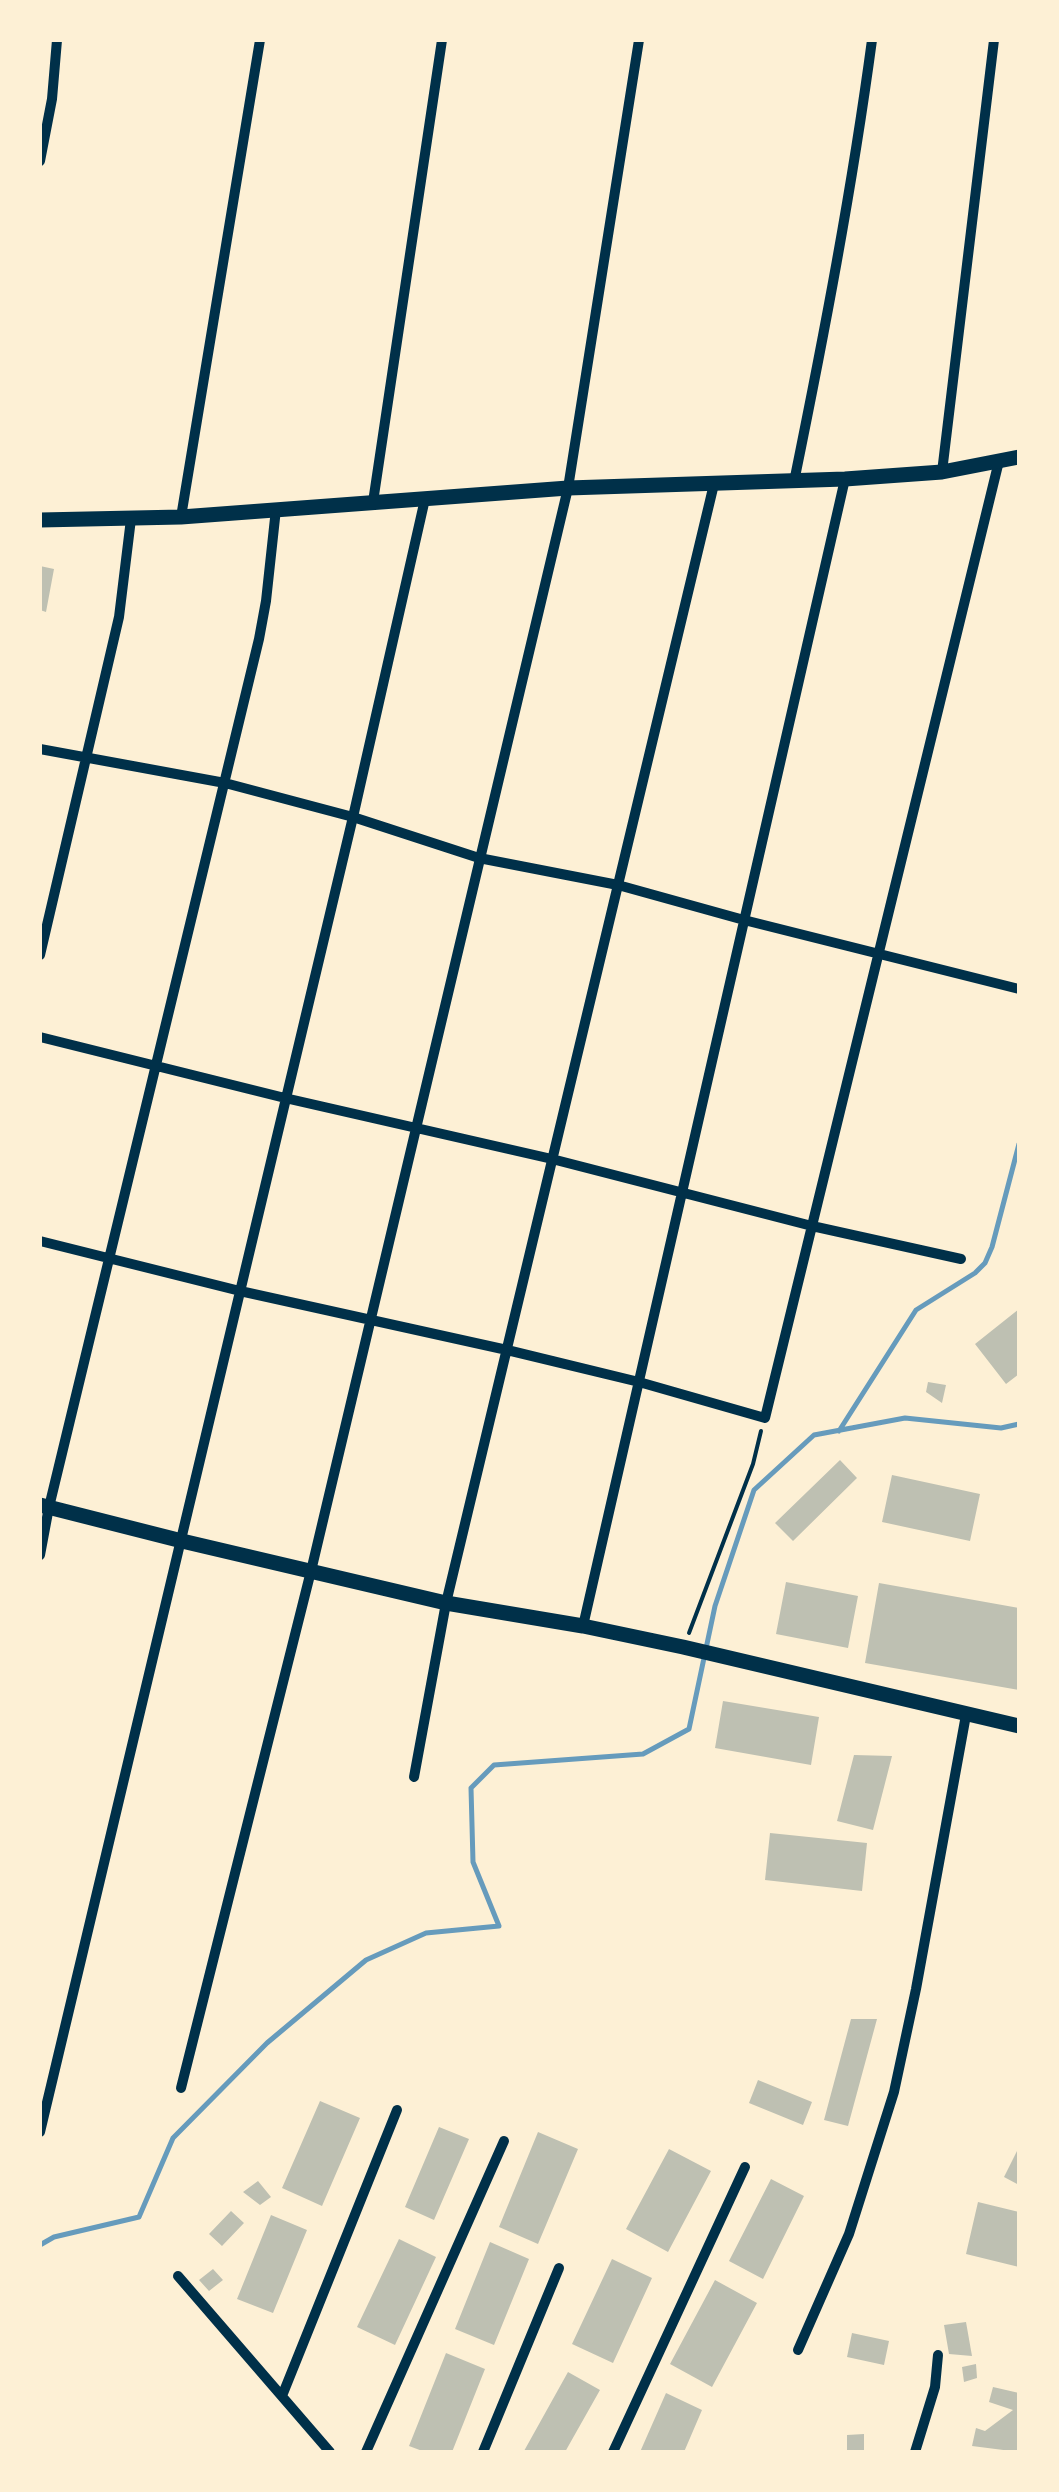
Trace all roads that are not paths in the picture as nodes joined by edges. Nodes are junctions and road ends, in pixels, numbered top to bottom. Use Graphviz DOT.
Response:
graph roads {
  1 [pos="57,40"];
  2 [pos="260,40"];
  3 [pos="442,40"];
  4 [pos="639,40"];
  5 [pos="872,40"];
  6 [pos="994,40"];
  7 [pos="40,92"];
  8 [pos="52,99"];
  9 [pos="40,161"];
  10 [pos="1019,457"];
  11 [pos="999,461"];
  12 [pos="942,472"];
  13 [pos="845,479"];
  14 [pos="794,482"];
  15 [pos="714,484"];
  16 [pos="568,488"];
  17 [pos="425,499"];
  18 [pos="373,502"];
  19 [pos="276,509"];
  20 [pos="180,517"];
  21 [pos="131,519"];
  22 [pos="40,520"];
  23 [pos="40,749"];
  24 [pos="86,758"];
  25 [pos="225,783"];
  26 [pos="353,817"];
  27 [pos="478,858"];
  28 [pos="618,885"];
  29 [pos="744,920"];
  30 [pos="878,953"];
  31 [pos="40,955"];
  32 [pos="1019,989"];
  33 [pos="40,1038"];
  34 [pos="156,1065"];
  35 [pos="285,1098"];
  36 [pos="416,1126"];
  37 [pos="552,1159"];
  38 [pos="682,1192"];
  39 [pos="812,1226"];
  40 [pos="40,1241"];
  41 [pos="110,1258"];
  42 [pos="961,1260"];
  43 [pos="240,1291"];
  44 [pos="370,1320"];
  45 [pos="507,1350"];
  46 [pos="639,1382"];
  47 [pos="45,1506"];
  48 [pos="182,1541"];
  49 [pos="40,1555"];
  50 [pos="311,1571"];
  51 [pos="446,1602"];
  52 [pos="583,1626"];
  53 [pos="966,1715"];
  54 [pos="1019,1726"];
  55 [pos="414,1777"];
  56 [pos="182,2088"];
  57 [pos="397,2110"];
  58 [pos="40,2132"];
  59 [pos="504,2141"];
  60 [pos="745,2167"];
  61 [pos="559,2268"];
  62 [pos="178,2276"];
  63 [pos="798,2350"];
  64 [pos="938,2355"];
  65 [pos="282,2396"];
  66 [pos="330,2452"];
  67 [pos="366,2452"];
  68 [pos="482,2452"];
  69 [pos="613,2452"];
  70 [pos="915,2452"];
  1 -- 8 [label="street"];
  2 -- 20 [label="street"];
  3 -- 18 [label="street"];
  4 -- 16 [label="street"];
  5 -- 14 [label="street"];
  6 -- 12 [label="street"];
  7 -- 8 [label="street"];
  8 -- 9 [label="street"];
  10 -- 11 [label="street"];
  11 -- 12 [label="street"];
  11 -- 30 [label="street"];
  12 -- 13 [label="street"];
  13 -- 14 [label="street"];
  13 -- 29 [label="street"];
  14 -- 15 [label="street"];
  15 -- 16 [label="street"];
  15 -- 28 [label="street"];
  16 -- 17 [label="street"];
  16 -- 27 [label="street"];
  17 -- 18 [label="street"];
  17 -- 26 [label="street"];
  18 -- 19 [label="street"];
  19 -- 20 [label="street"];
  19 -- 25 [label="street"];
  20 -- 21 [label="street"];
  21 -- 22 [label="street"];
  21 -- 24 [label="street"];
  23 -- 24 [label="street"];
  24 -- 25 [label="street"];
  24 -- 31 [label="street"];
  25 -- 26 [label="street"];
  25 -- 34 [label="street"];
  26 -- 27 [label="street"];
  26 -- 35 [label="street"];
  27 -- 28 [label="street"];
  27 -- 36 [label="street"];
  28 -- 29 [label="street"];
  28 -- 37 [label="street"];
  29 -- 30 [label="street"];
  29 -- 38 [label="street"];
  30 -- 32 [label="street"];
  30 -- 39 [label="street"];
  33 -- 34 [label="street"];
  34 -- 35 [label="street"];
  34 -- 41 [label="street"];
  35 -- 36 [label="street"];
  35 -- 43 [label="street"];
  36 -- 37 [label="street"];
  36 -- 44 [label="street"];
  37 -- 38 [label="street"];
  37 -- 45 [label="street"];
  38 -- 39 [label="street"];
  38 -- 46 [label="street"];
  39 -- 42 [label="street"];
  39 -- 46 [label="street"];
  40 -- 41 [label="street"];
  41 -- 43 [label="street"];
  41 -- 47 [label="street"];
  43 -- 44 [label="street"];
  43 -- 48 [label="street"];
  44 -- 45 [label="street"];
  44 -- 50 [label="street"];
  45 -- 46 [label="street"];
  45 -- 51 [label="street"];
  46 -- 52 [label="street"];
  47 -- 48 [label="street"];
  47 -- 49 [label="street"];
  48 -- 50 [label="street"];
  48 -- 58 [label="street"];
  50 -- 51 [label="street"];
  50 -- 56 [label="street"];
  51 -- 52 [label="street"];
  51 -- 55 [label="street"];
  52 -- 53 [label="street"];
  53 -- 54 [label="street"];
  53 -- 63 [label="street"];
  57 -- 65 [label="street"];
  59 -- 67 [label="street"];
  60 -- 69 [label="street"];
  61 -- 68 [label="street"];
  62 -- 65 [label="street"];
  64 -- 70 [label="street"];
  65 -- 66 [label="street"];
}
